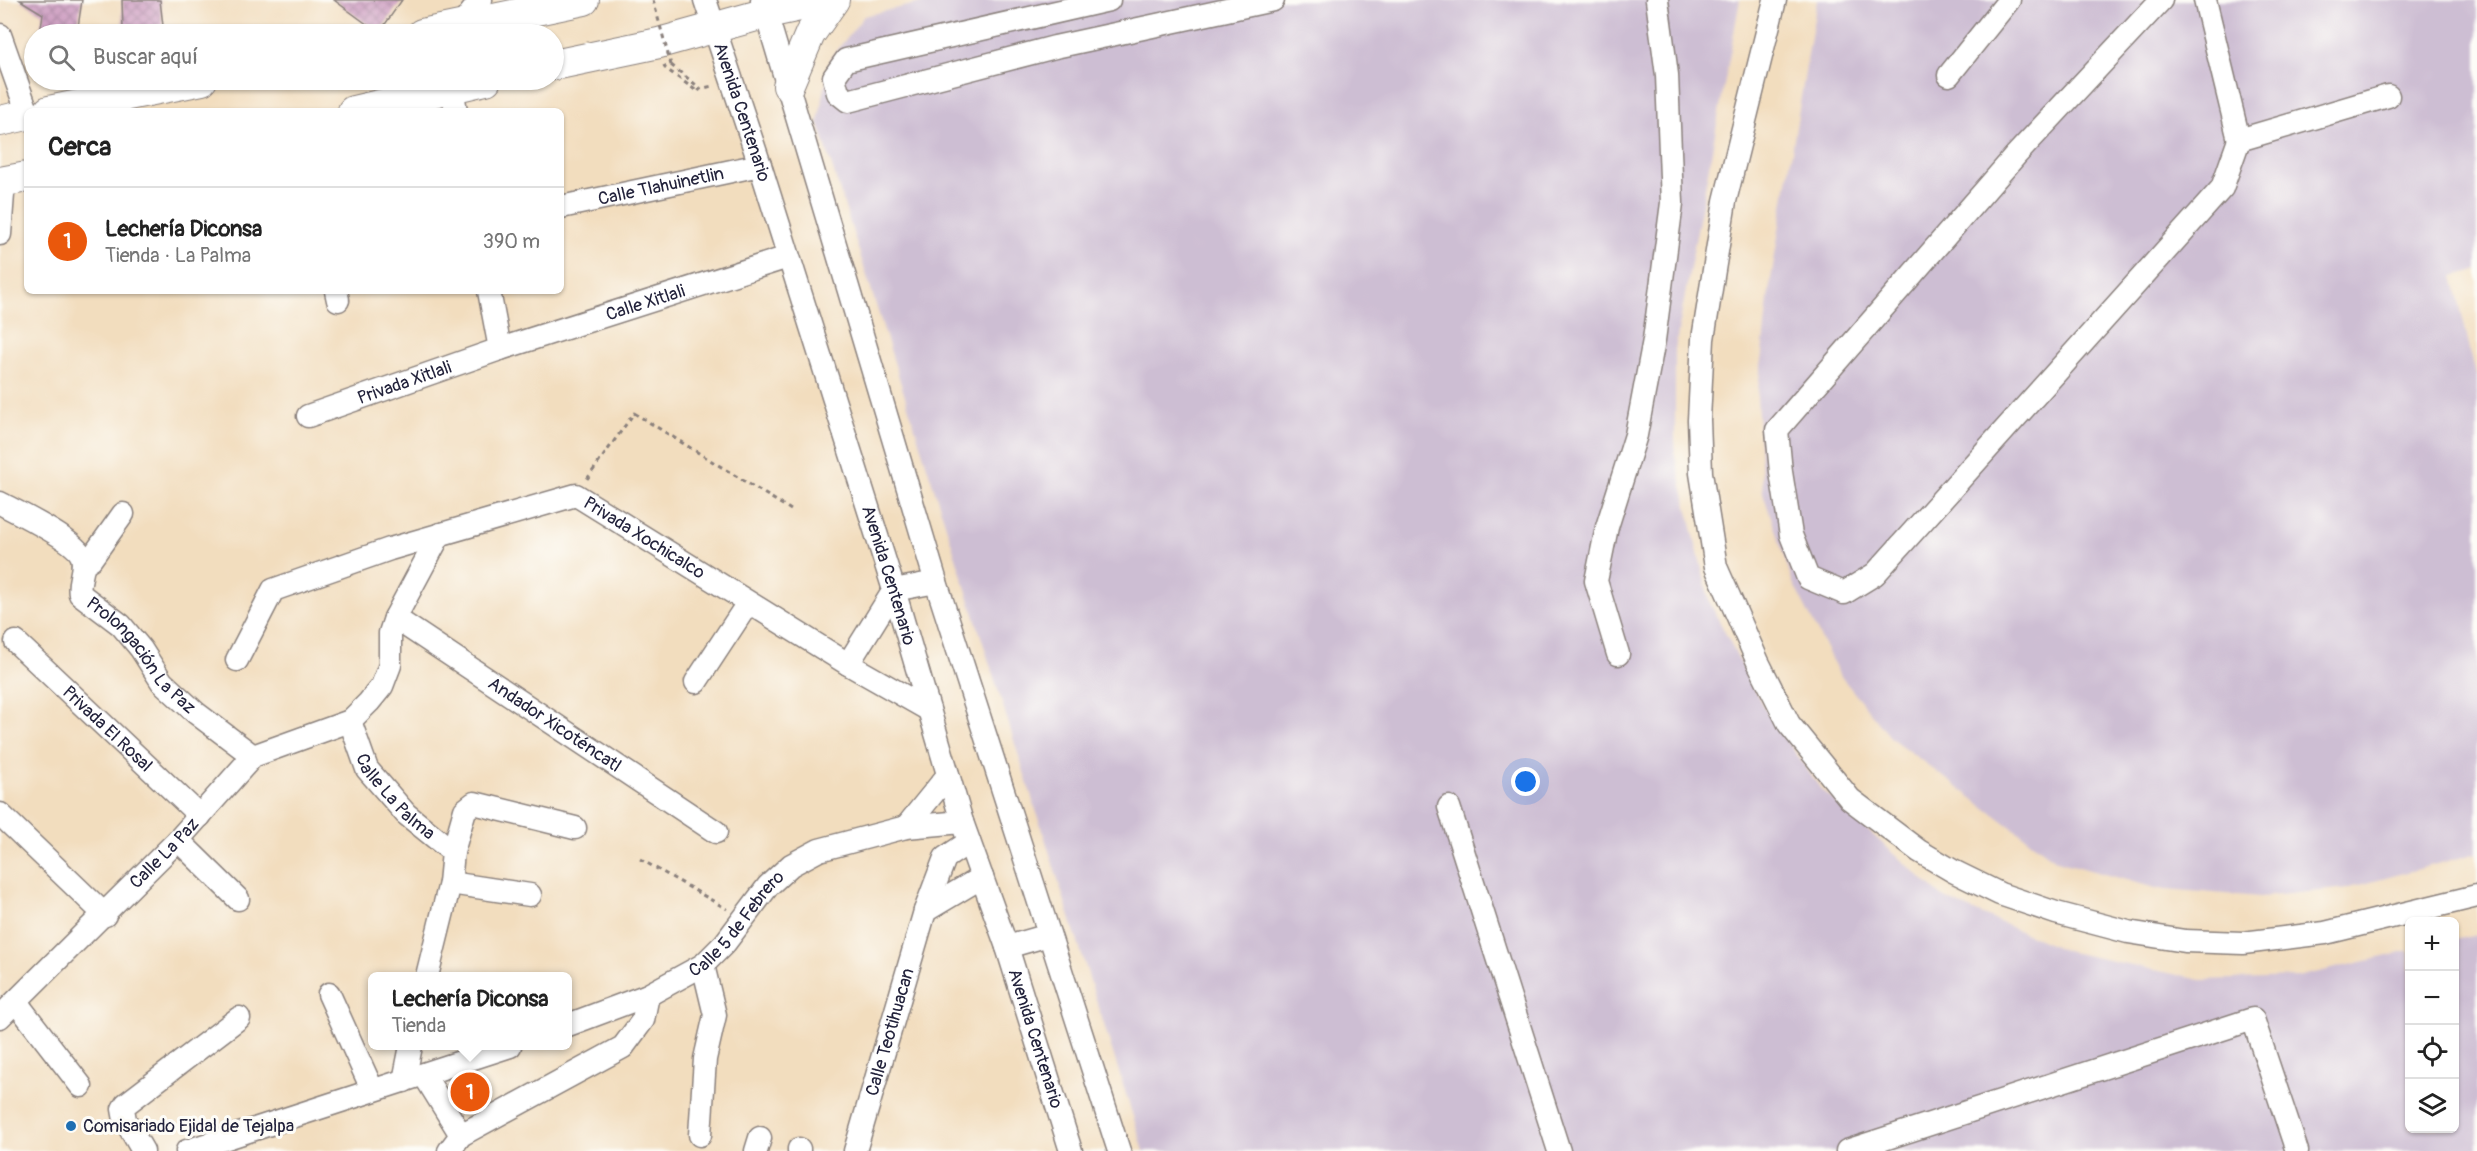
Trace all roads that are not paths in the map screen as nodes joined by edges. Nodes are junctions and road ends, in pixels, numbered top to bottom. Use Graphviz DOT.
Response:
graph roads {
  1 [pos="480,0"];
  2 [pos="584,0"];
  3 [pos="828,0"];
  4 [pos="834,0"];
  5 [pos="1109,0"];
  6 [pos="1273,0"];
  7 [pos="1657,0"];
  8 [pos="1775,0"];
  9 [pos="2009,0"];
  10 [pos="2161,0"];
  11 [pos="2205,0"];
  12 [pos="764,7"];
  13 [pos="1202,7"];
  14 [pos="709,14"];
  15 [pos="462,24"];
  16 [pos="474,24"];
  17 [pos="0,35"];
  18 [pos="564,64"];
  19 [pos="1949,75"];
  20 [pos="788,86"];
  21 [pos="153,90"];
  22 [pos="469,90"];
  23 [pos="2388,96"];
  24 [pos="454,99"];
  25 [pos="25,108"];
  26 [pos="64,108"];
  27 [pos="378,108"];
  28 [pos="24,114"];
  29 [pos="0,121"];
  30 [pos="2240,140"];
  31 [pos="760,165"];
  32 [pos="10,180"];
  33 [pos="564,206"];
  34 [pos="0,232"];
  35 [pos="788,256"];
  36 [pos="490,294"];
  37 [pos="500,349"];
  38 [pos="308,416"];
  39 [pos="0,503"];
  40 [pos="123,514"];
  41 [pos="440,534"];
  42 [pos="83,564"];
  43 [pos="936,582"];
  44 [pos="894,590"];
  45 [pos="748,603"];
  46 [pos="395,618"];
  47 [pos="16,642"];
  48 [pos="1618,654"];
  49 [pos="237,660"];
  50 [pos="848,664"];
  51 [pos="696,682"];
  52 [pos="929,710"];
  53 [pos="350,721"];
  54 [pos="253,756"];
  55 [pos="948,775"];
  56 [pos="1449,807"];
  57 [pos="0,814"];
  58 [pos="200,816"];
  59 [pos="906,827"];
  60 [pos="575,828"];
  61 [pos="716,832"];
  62 [pos="966,832"];
  63 [pos="178,840"];
  64 [pos="453,852"];
  65 [pos="982,877"];
  66 [pos="450,883"];
  67 [pos="530,895"];
  68 [pos="2477,896"];
  69 [pos="238,898"];
  70 [pos="925,911"];
  71 [pos="105,915"];
  72 [pos="1049,935"];
  73 [pos="1007,946"];
  74 [pos="703,965"];
  75 [pos="428,972"];
  76 [pos="329,994"];
  77 [pos="648,995"];
  78 [pos="8,1010"];
  79 [pos="239,1018"];
  80 [pos="572,1023"];
  81 [pos="411,1050"];
  82 [pos="498,1050"];
  83 [pos="414,1078"];
  84 [pos="81,1086"];
  85 [pos="372,1089"];
  86 [pos="700,1135"];
  87 [pos="455,1143"];
  88 [pos="143,1151"];
  89 [pos="187,1151"];
  90 [pos="855,1151"];
  91 [pos="1071,1151"];
  92 [pos="1119,1151"];
  93 [pos="1559,1151"];
  94 [pos="1847,1151"];
  95 [pos="2297,1151"];
  1 -- 15 [label="street"];
  2 -- 16 [label="main road"];
  3 -- 12 [label="main road"];
  4 -- 20 [label="main road"];
  5 -- 13 [label="street"];
  6 -- 13 [label="street"];
  7 -- 48 [label="street"];
  8 -- 68 [label="street"];
  9 -- 19 [label="street"];
  10 -- 30 [label="street"];
  11 -- 30 [label="street"];
  12 -- 14 [label="main road"];
  12 -- 20 [label="street"];
  14 -- 18 [label="main road"];
  14 -- 31 [label="street, Avenida Centenario"];
  17 -- 25 [label="street"];
  20 -- 43 [label="street"];
  21 -- 26 [label="main road"];
  22 -- 24 [label="main road"];
  23 -- 30 [label="street"];
  24 -- 27 [label="main road"];
  28 -- 29 [label="main road"];
  31 -- 33 [label="street, Calle Tlahuinetlin"];
  31 -- 35 [label="street, Avenida Centenario"];
  32 -- 34 [label="street"];
  35 -- 37 [label="street, Calle Xitlali"];
  35 -- 44 [label="street, Avenida Centenario"];
  36 -- 37 [label="street"];
  37 -- 38 [label="street, Privada Xitlali"];
  39 -- 42 [label="street"];
  40 -- 42 [label="street"];
  41 -- 45 [label="street, Privada Xochicalco"];
  41 -- 46 [label="street"];
  41 -- 49 [label="street, Privada Xochicalco"];
  42 -- 54 [label="street, Prolongación La Paz"];
  43 -- 44 [label="street"];
  43 -- 72 [label="street"];
  44 -- 50 [label="street"];
  44 -- 52 [label="street, Avenida Centenario"];
  45 -- 50 [label="street, Privada Xochicalco"];
  45 -- 51 [label="street"];
  46 -- 53 [label="street"];
  46 -- 61 [label="street, Andador Xicoténcatl"];
  47 -- 58 [label="street, Privada El Rosal"];
  50 -- 52 [label="street, Privada Xochicalco"];
  52 -- 55 [label="street, Avenida Centenario"];
  53 -- 54 [label="street, Calle La Paz"];
  53 -- 64 [label="street, Calle La Palma"];
  54 -- 58 [label="street, Calle La Paz"];
  55 -- 59 [label="street"];
  55 -- 62 [label="street, Avenida Centenario"];
  56 -- 93 [label="street"];
  57 -- 71 [label="street"];
  58 -- 63 [label="street, Calle La Paz"];
  59 -- 62 [label="street, Calle 5 de Febrero"];
  59 -- 74 [label="street, Calle 5 de Febrero"];
  60 -- 64 [label="street"];
  62 -- 65 [label="street, Avenida Centenario"];
  62 -- 70 [label="street, Calle Teotihuacan"];
  63 -- 69 [label="street"];
  63 -- 71 [label="street, Calle La Paz"];
  64 -- 66 [label="street, Calle La Palma"];
  65 -- 70 [label="street"];
  65 -- 73 [label="street, Avenida Centenario"];
  66 -- 67 [label="street"];
  66 -- 75 [label="street, Calle La Palma"];
  70 -- 90 [label="street, Calle Teotihuacan"];
  71 -- 78 [label="street, Calle La Paz"];
  72 -- 73 [label="street"];
  72 -- 92 [label="street"];
  73 -- 91 [label="street, Avenida Centenario"];
  74 -- 77 [label="street, Calle 5 de Febrero"];
  74 -- 86 [label="street"];
  76 -- 85 [label="street"];
  77 -- 80 [label="street, Calle 5 de Febrero"];
  77 -- 87 [label="street"];
  78 -- 84 [label="street"];
  79 -- 88 [label="street"];
  81 -- 83 [label="street"];
  82 -- 83 [label="street"];
  83 -- 85 [label="street"];
  83 -- 87 [label="street"];
  85 -- 89 [label="street"];
  94 -- 95 [label="street"];
}
